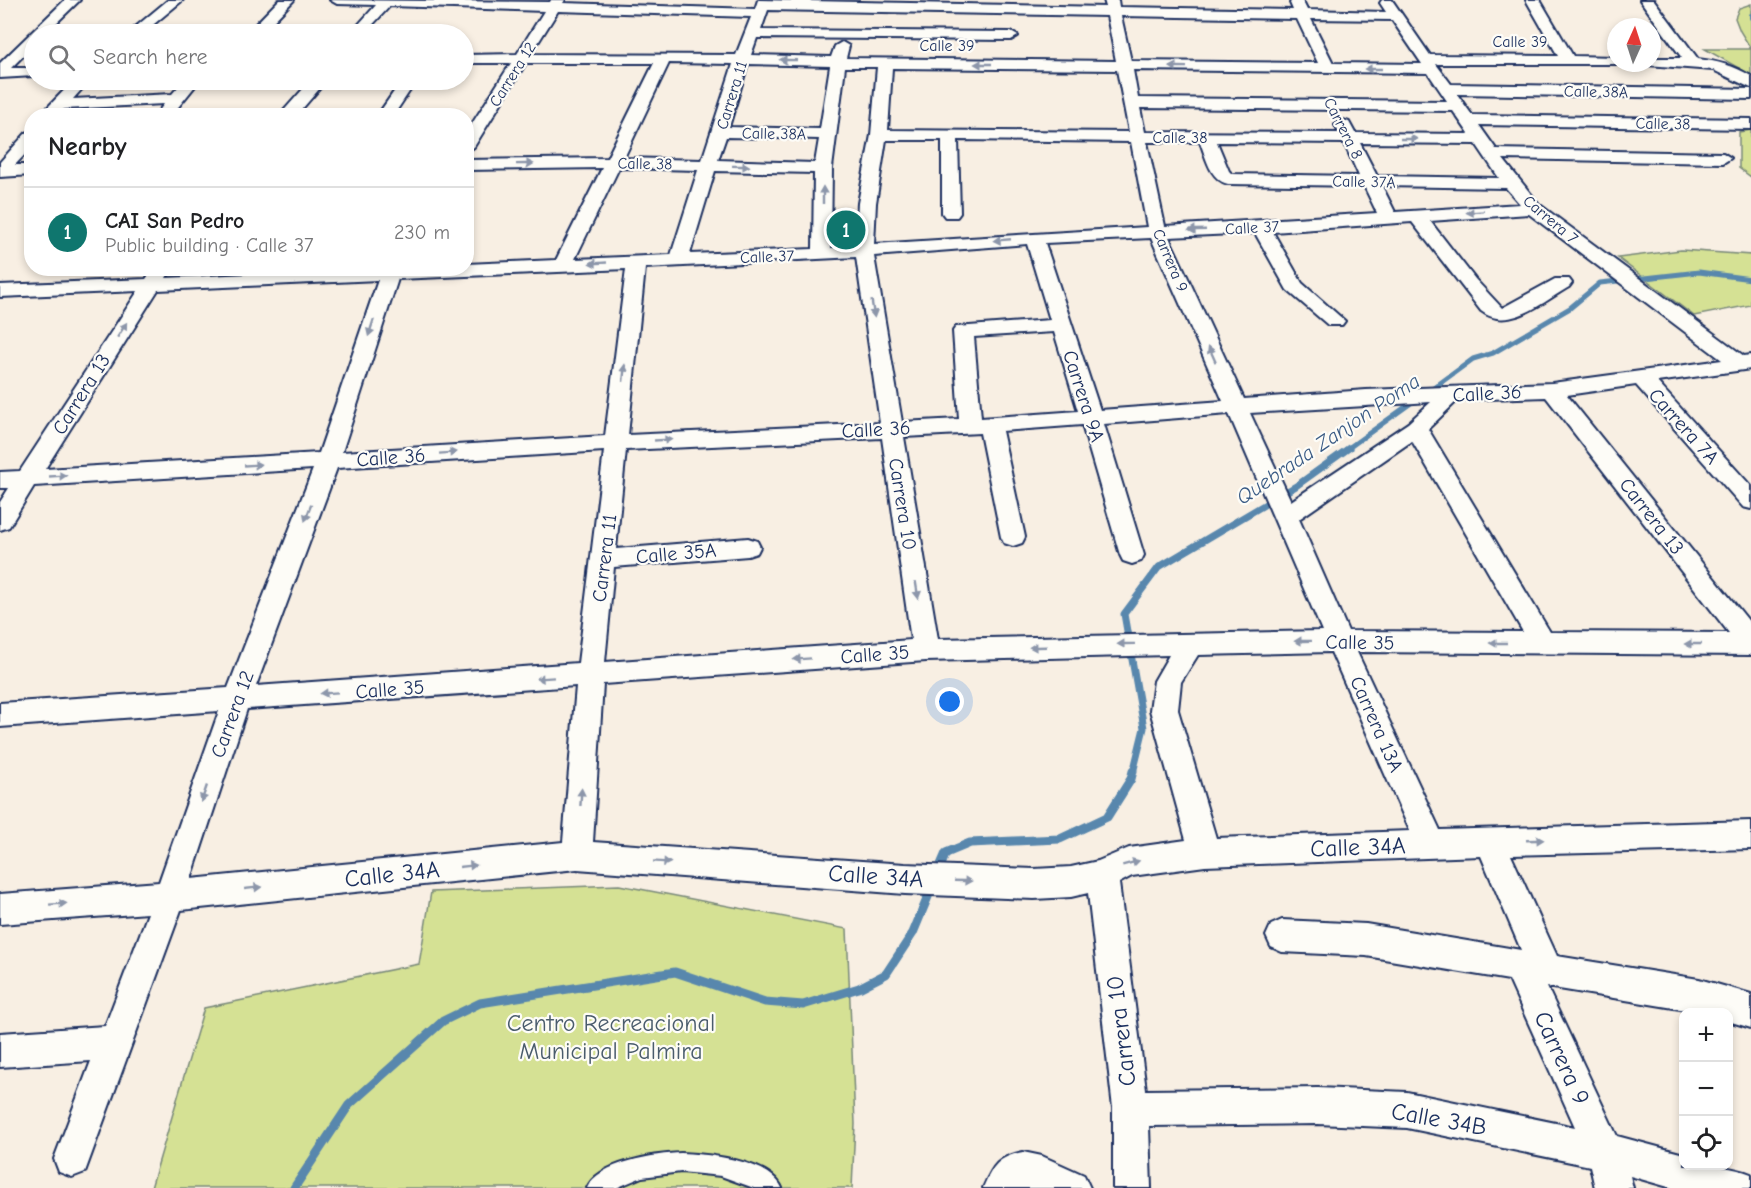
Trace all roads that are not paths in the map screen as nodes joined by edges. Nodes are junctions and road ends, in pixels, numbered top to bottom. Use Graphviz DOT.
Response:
graph roads {
  1 [pos="73,0"];
  2 [pos="176,0"];
  3 [pos="287,0"];
  4 [pos="338,0"];
  5 [pos="1295,0"];
  6 [pos="1386,0"];
  7 [pos="1533,0"];
  8 [pos="1647,0"];
  9 [pos="387,1"];
  10 [pos="474,3"];
  11 [pos="555,4"];
  12 [pos="855,4"];
  13 [pos="1012,5"];
  14 [pos="762,6"];
  15 [pos="1113,6"];
  16 [pos="1303,15"];
  17 [pos="1396,16"];
  18 [pos="48,24"];
  19 [pos="146,24"];
  20 [pos="263,24"];
  21 [pos="366,24"];
  22 [pos="752,34"];
  23 [pos="845,36"];
  24 [pos="1011,36"];
  25 [pos="24,48"];
  26 [pos="522,58"];
  27 [pos="664,58"];
  28 [pos="474,59"];
  29 [pos="742,59"];
  30 [pos="838,60"];
  31 [pos="1568,60"];
  32 [pos="1607,61"];
  33 [pos="1661,62"];
  34 [pos="885,63"];
  35 [pos="1693,63"];
  36 [pos="1009,64"];
  37 [pos="1428,64"];
  38 [pos="1125,66"];
  39 [pos="1321,69"];
  40 [pos="0,72"];
  41 [pos="24,72"];
  42 [pos="1445,89"];
  43 [pos="73,90"];
  44 [pos="184,90"];
  45 [pos="310,90"];
  46 [pos="402,90"];
  47 [pos="1750,90"];
  48 [pos="176,99"];
  49 [pos="1132,103"];
  50 [pos="1333,105"];
  51 [pos="1457,106"];
  52 [pos="57,108"];
  53 [pos="77,108"];
  54 [pos="169,108"];
  55 [pos="294,108"];
  56 [pos="390,108"];
  57 [pos="1467,120"];
  58 [pos="1751,124"];
  59 [pos="720,132"];
  60 [pos="474,134"];
  61 [pos="827,134"];
  62 [pos="879,135"];
  63 [pos="950,136"];
  64 [pos="1139,137"];
  65 [pos="1207,138"];
  66 [pos="1350,138"];
  67 [pos="24,145"];
  68 [pos="1485,146"];
  69 [pos="1723,158"];
  70 [pos="613,163"];
  71 [pos="474,165"];
  72 [pos="710,165"];
  73 [pos="823,168"];
  74 [pos="24,170"];
  75 [pos="1,171"];
  76 [pos="1371,182"];
  77 [pos="1511,183"];
  78 [pos="1533,208"];
  79 [pos="951,213"];
  80 [pos="1419,217"];
  81 [pos="1389,219"];
  82 [pos="1261,227"];
  83 [pos="1157,231"];
  84 [pos="1034,238"];
  85 [pos="864,251"];
  86 [pos="822,254"];
  87 [pos="679,259"];
  88 [pos="636,261"];
  89 [pos="563,265"];
  90 [pos="474,268"];
  91 [pos="40,276"];
  92 [pos="156,276"];
  93 [pos="388,276"];
  94 [pos="1562,283"];
  95 [pos="30,290"];
  96 [pos="0,291"];
  97 [pos="1335,321"];
  98 [pos="1061,326"];
  99 [pos="1746,363"];
  100 [pos="1642,379"];
  101 [pos="1552,390"];
  102 [pos="1442,396"];
  103 [pos="1236,407"];
  104 [pos="1091,417"];
  105 [pos="980,425"];
  106 [pos="891,428"];
  107 [pos="1416,429"];
  108 [pos="617,442"];
  109 [pos="328,461"];
  110 [pos="1265,472"];
  111 [pos="27,478"];
  112 [pos="0,480"];
  113 [pos="1751,501"];
  114 [pos="1284,510"];
  115 [pos="0,521"];
  116 [pos="1013,537"];
  117 [pos="748,547"];
  118 [pos="1132,555"];
  119 [pos="604,559"];
  120 [pos="1340,641"];
  121 [pos="1191,643"];
  122 [pos="1543,643"];
  123 [pos="1751,644"];
  124 [pos="926,650"];
  125 [pos="590,675"];
  126 [pos="237,699"];
  127 [pos="0,715"];
  128 [pos="1751,835"];
  129 [pos="1490,842"];
  130 [pos="1431,844"];
  131 [pos="1205,852"];
  132 [pos="577,855"];
  133 [pos="1102,875"];
  134 [pos="170,896"];
  135 [pos="0,909"];
  136 [pos="1282,936"];
  137 [pos="1533,968"];
  138 [pos="1751,1011"];
  139 [pos="115,1042"];
  140 [pos="0,1050"];
  141 [pos="1131,1108"];
  142 [pos="1605,1151"];
  143 [pos="72,1159"];
  144 [pos="597,1188"];
  145 [pos="772,1188"];
  146 [pos="1002,1188"];
  147 [pos="1071,1188"];
  148 [pos="1132,1188"];
  149 [pos="1614,1188"];
  150 [pos="1739,1188"];
  1 -- 18 [label="street"];
  2 -- 19 [label="street"];
  3 -- 20 [label="street"];
  4 -- 9 [label="street"];
  5 -- 16 [label="street, Carrera 8"];
  6 -- 17 [label="street, Carrera 7"];
  7 -- 31 [label="street"];
  8 -- 35 [label="street"];
  9 -- 10 [label="street"];
  9 -- 21 [label="street"];
  10 -- 11 [label="street"];
  11 -- 14 [label="street"];
  11 -- 26 [label="street, Carrera 12"];
  12 -- 13 [label="street"];
  12 -- 14 [label="street"];
  12 -- 23 [label="street"];
  13 -- 15 [label="street"];
  13 -- 24 [label="street"];
  14 -- 22 [label="street, Carrera 11"];
  15 -- 16 [label="street"];
  15 -- 38 [label="street, Carrera 9"];
  16 -- 17 [label="street"];
  16 -- 39 [label="street, Carrera 8"];
  17 -- 37 [label="street, Carrera 7"];
  22 -- 23 [label="street"];
  22 -- 29 [label="street, Carrera 11"];
  23 -- 24 [label="street"];
  23 -- 30 [label="street"];
  24 -- 36 [label="street"];
  25 -- 40 [label="street"];
  26 -- 27 [label="street, Calle 39"];
  26 -- 28 [label="street, Calle 39"];
  26 -- 60 [label="street, Carrera 12"];
  27 -- 29 [label="street, Calle 39"];
  27 -- 70 [label="street"];
  30 -- 29 [label="street, Calle 39, one-way"];
  29 -- 59 [label="street, Carrera 11"];
  30 -- 34 [label="street, Calle 39"];
  30 -- 61 [label="street"];
  31 -- 32 [label="street, Calle 39"];
  31 -- 37 [label="street, Calle 39"];
  33 -- 35 [label="street"];
  36 -- 34 [label="street, Calle 39, one-way"];
  34 -- 62 [label="street, Carrera 10"];
  35 -- 47 [label="street"];
  36 -- 38 [label="street, Calle 39"];
  37 -- 39 [label="street, Calle 39, one-way"];
  37 -- 42 [label="street, Carrera 7"];
  39 -- 38 [label="street, Calle 39, one-way"];
  38 -- 49 [label="street, Carrera 9"];
  39 -- 50 [label="street, Carrera 8"];
  40 -- 41 [label="street"];
  42 -- 47 [label="street, Calle 38A"];
  42 -- 51 [label="street, Carrera 7"];
  43 -- 52 [label="street"];
  44 -- 48 [label="street"];
  45 -- 55 [label="street"];
  46 -- 56 [label="street"];
  48 -- 53 [label="street"];
  48 -- 54 [label="street"];
  49 -- 50 [label="street"];
  49 -- 64 [label="street, Carrera 9"];
  50 -- 51 [label="street"];
  50 -- 66 [label="street, Carrera 8"];
  51 -- 57 [label="street, Carrera 7"];
  57 -- 58 [label="street, Calle 38"];
  57 -- 68 [label="street, Carrera 7"];
  59 -- 61 [label="street, Calle 38A"];
  59 -- 72 [label="street, Carrera 11"];
  61 -- 73 [label="street"];
  62 -- 63 [label="street, Calle 38"];
  62 -- 85 [label="street, Carrera 10"];
  63 -- 64 [label="street, Calle 38"];
  63 -- 79 [label="street"];
  64 -- 65 [label="street, Calle 38"];
  64 -- 83 [label="street, Carrera 9"];
  65 -- 66 [label="street, Calle 38"];
  65 -- 76 [label="street, Calle 37A"];
  66 -- 68 [label="street, Calle 38, one-way"];
  66 -- 76 [label="street, Carrera 8"];
  67 -- 75 [label="street"];
  68 -- 69 [label="street"];
  68 -- 77 [label="street, Carrera 7"];
  71 -- 70 [label="street, Calle 38, one-way"];
  70 -- 72 [label="street, Calle 38"];
  70 -- 89 [label="street"];
  72 -- 73 [label="street, Calle 38, one-way"];
  72 -- 87 [label="street, Carrera 11"];
  86 -- 73 [label="street, one-way"];
  74 -- 75 [label="street"];
  76 -- 77 [label="street, Calle 37A"];
  76 -- 81 [label="street, Carrera 8"];
  77 -- 78 [label="street, Carrera 7"];
  78 -- 80 [label="street, Calle 37, one-way"];
  78 -- 99 [label="street, Carrera 7"];
  80 -- 81 [label="street, Calle 37"];
  80 -- 94 [label="street"];
  81 -- 82 [label="street, Calle 37"];
  82 -- 83 [label="street, Calle 37, one-way"];
  82 -- 97 [label="street"];
  83 -- 84 [label="street, Calle 37"];
  103 -- 83 [label="street, Carrera 9, one-way"];
  84 -- 85 [label="street, Calle 37, one-way"];
  84 -- 98 [label="street, Carrera 9A"];
  85 -- 86 [label="street, Calle 37"];
  85 -- 106 [label="street, Carrera 10, one-way"];
  86 -- 87 [label="street, Calle 37"];
  87 -- 88 [label="street, Calle 37"];
  88 -- 89 [label="street, Calle 37, one-way"];
  108 -- 88 [label="street, Carrera 11, one-way"];
  89 -- 90 [label="street, Calle 37"];
  91 -- 95 [label="street"];
  92 -- 95 [label="street, Calle 37"];
  111 -- 92 [label="street, Carrera 13, one-way"];
  93 -- 109 [label="street, Carrera 12, one-way"];
  95 -- 96 [label="street, Calle 37"];
  98 -- 104 [label="street, Carrera 9A"];
  98 -- 105 [label="street"];
  99 -- 100 [label="street, Calle 36"];
  100 -- 101 [label="street, Calle 36"];
  100 -- 113 [label="street, Carrera 7A"];
  101 -- 102 [label="street, Calle 36"];
  101 -- 123 [label="street, Carrera 13"];
  102 -- 103 [label="street, Calle 36"];
  102 -- 107 [label="street"];
  103 -- 104 [label="street, Calle 36"];
  103 -- 110 [label="street, Carrera 9"];
  104 -- 105 [label="street, Calle 36"];
  104 -- 118 [label="street, Carrera 9A"];
  105 -- 106 [label="street, Calle 36"];
  105 -- 116 [label="street"];
  108 -- 106 [label="street, Calle 36, one-way"];
  106 -- 124 [label="street, Carrera 10, one-way"];
  107 -- 114 [label="street"];
  107 -- 122 [label="street"];
  109 -- 108 [label="street, Calle 36, one-way"];
  108 -- 119 [label="street, Carrera 11"];
  111 -- 109 [label="street, Calle 36, one-way"];
  109 -- 126 [label="street, Carrera 12, one-way"];
  110 -- 114 [label="street, Carrera 13A"];
  111 -- 112 [label="street, Calle 36"];
  111 -- 115 [label="street, Carrera 13"];
  114 -- 120 [label="street, Carrera 13A"];
  117 -- 119 [label="street, Calle 35A"];
  119 -- 125 [label="street, Carrera 11"];
  120 -- 121 [label="street, Calle 35, one-way"];
  122 -- 120 [label="street, Calle 35, one-way"];
  120 -- 130 [label="street, Carrera 13A"];
  121 -- 124 [label="street, Calle 35, one-way"];
  121 -- 131 [label="street"];
  123 -- 122 [label="street, Calle 35, one-way"];
  124 -- 125 [label="street, Calle 35, one-way"];
  125 -- 126 [label="street, Calle 35, one-way"];
  132 -- 125 [label="street, Carrera 11, one-way"];
  126 -- 127 [label="street, Calle 35"];
  126 -- 134 [label="street, Carrera 12, one-way"];
  129 -- 128 [label="street, Calle 34A, one-way"];
  129 -- 130 [label="street, Calle 34A"];
  129 -- 137 [label="street, Carrera 9"];
  130 -- 131 [label="street, Calle 34A"];
  133 -- 131 [label="street, Calle 34A, one-way"];
  132 -- 133 [label="street, Calle 34A, one-way"];
  134 -- 132 [label="street, Calle 34A, one-way"];
  133 -- 141 [label="street, Carrera 10"];
  135 -- 134 [label="street, Calle 34A, one-way"];
  134 -- 139 [label="street, Carrera 12"];
  136 -- 137 [label="street"];
  137 -- 138 [label="street"];
  137 -- 142 [label="street, Carrera 9"];
  139 -- 140 [label="street"];
  139 -- 143 [label="street, Carrera 12"];
  141 -- 142 [label="street, Calle 34B"];
  141 -- 148 [label="street, Carrera 10"];
  142 -- 149 [label="street, Carrera 9"];
  142 -- 150 [label="street, Calle 34B"];
  144 -- 145 [label="lane"];
  146 -- 147 [label="street"];
}
